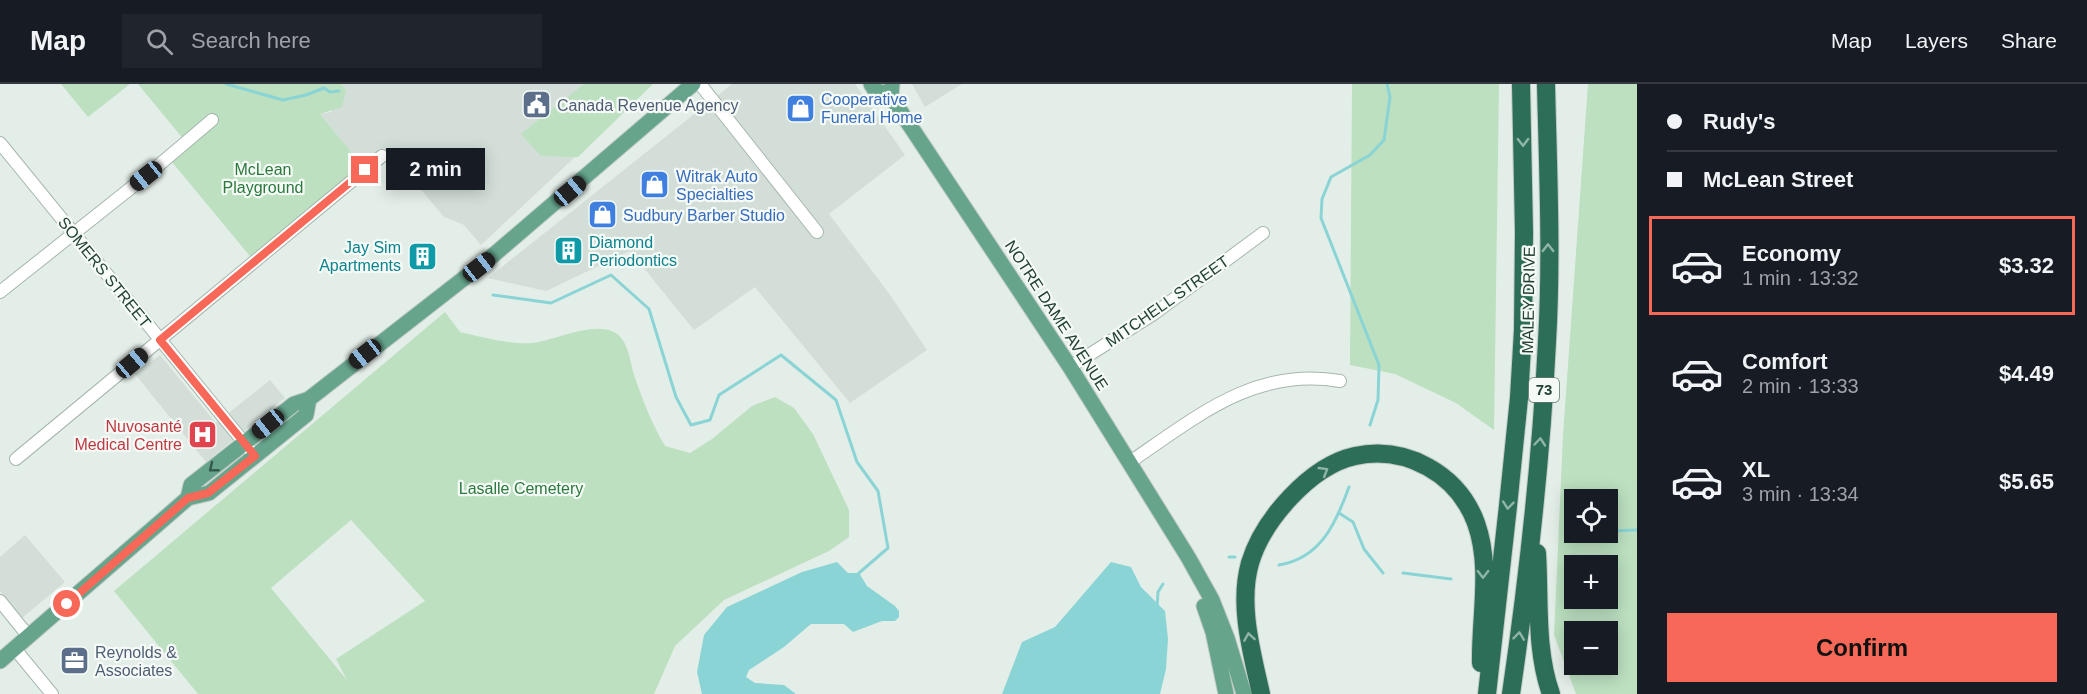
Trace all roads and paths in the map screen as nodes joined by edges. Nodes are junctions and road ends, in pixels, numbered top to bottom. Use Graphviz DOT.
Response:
graph roads {
  1 [pos="693,84"];
  2 [pos="700,84"];
  3 [pos="871,84"];
  4 [pos="1521,84"];
  5 [pos="1546,84"];
  6 [pos="892,90"];
  7 [pos="212,120"];
  8 [pos="0,143"];
  9 [pos="382,156"];
  10 [pos="817,232"];
  11 [pos="73,233"];
  12 [pos="1263,233"];
  13 [pos="0,292"];
  14 [pos="160,340"];
  15 [pos="1070,367"];
  16 [pos="1340,381"];
  17 [pos="309,399"];
  18 [pos="244,443"];
  19 [pos="255,456"];
  20 [pos="16,459"];
  21 [pos="1130,462"];
  22 [pos="188,498"];
  23 [pos="1534,506"];
  24 [pos="1188,557"];
  25 [pos="0,601"];
  26 [pos="29,637"];
  27 [pos="15,649"];
  28 [pos="0,661"];
  29 [pos="52,694"];
  30 [pos="1226,694"];
  31 [pos="1244,694"];
  32 [pos="1261,694"];
  33 [pos="1481,694"];
  34 [pos="1487,694"];
  35 [pos="1511,694"];
  36 [pos="1551,694"];
  1 -- 17 [label="main road"];
  2 -- 10 [label="street"];
  3 -- 6 [label="main road, NOTRE DAME AVENUE"];
  4 -- 34 [label="highway, MALEY DRIVE / 73, one-way"];
  23 -- 5 [label="highway, MALEY DRIVE / 73, one-way"];
  6 -- 15 [label="main road, NOTRE DAME AVENUE"];
  7 -- 11 [label="street"];
  8 -- 11 [label="street, SOMERS STREET"];
  9 -- 14 [label="street"];
  11 -- 13 [label="street"];
  11 -- 14 [label="street, SOMERS STREET"];
  12 -- 15 [label="street, MITCHELL STREET"];
  14 -- 18 [label="street, SOMERS STREET"];
  14 -- 20 [label="street"];
  15 -- 21 [label="main road, NOTRE DAME AVENUE"];
  16 -- 21 [label="street"];
  17 -- 18 [label="main road"];
  17 -- 19 [label="main road"];
  18 -- 19 [label="street, SOMERS STREET"];
  18 -- 22 [label="main road, one-way"];
  19 -- 22 [label="main road"];
  21 -- 24 [label="main road, NOTRE DAME AVENUE"];
  22 -- 26 [label="main road"];
  35 -- 23 [label="highway, MALEY DRIVE / 73, one-way"];
  23 -- 36 [label="highway"];
  24 -- 30 [label="main road, NOTRE DAME AVENUE"];
  24 -- 31 [label="main road, NOTRE DAME AVENUE"];
  25 -- 26 [label="street"];
  26 -- 27 [label="main road"];
  27 -- 28 [label="main road"];
  27 -- 29 [label="street"];
  32 -- 33 [label="highway, one-way"];
}
